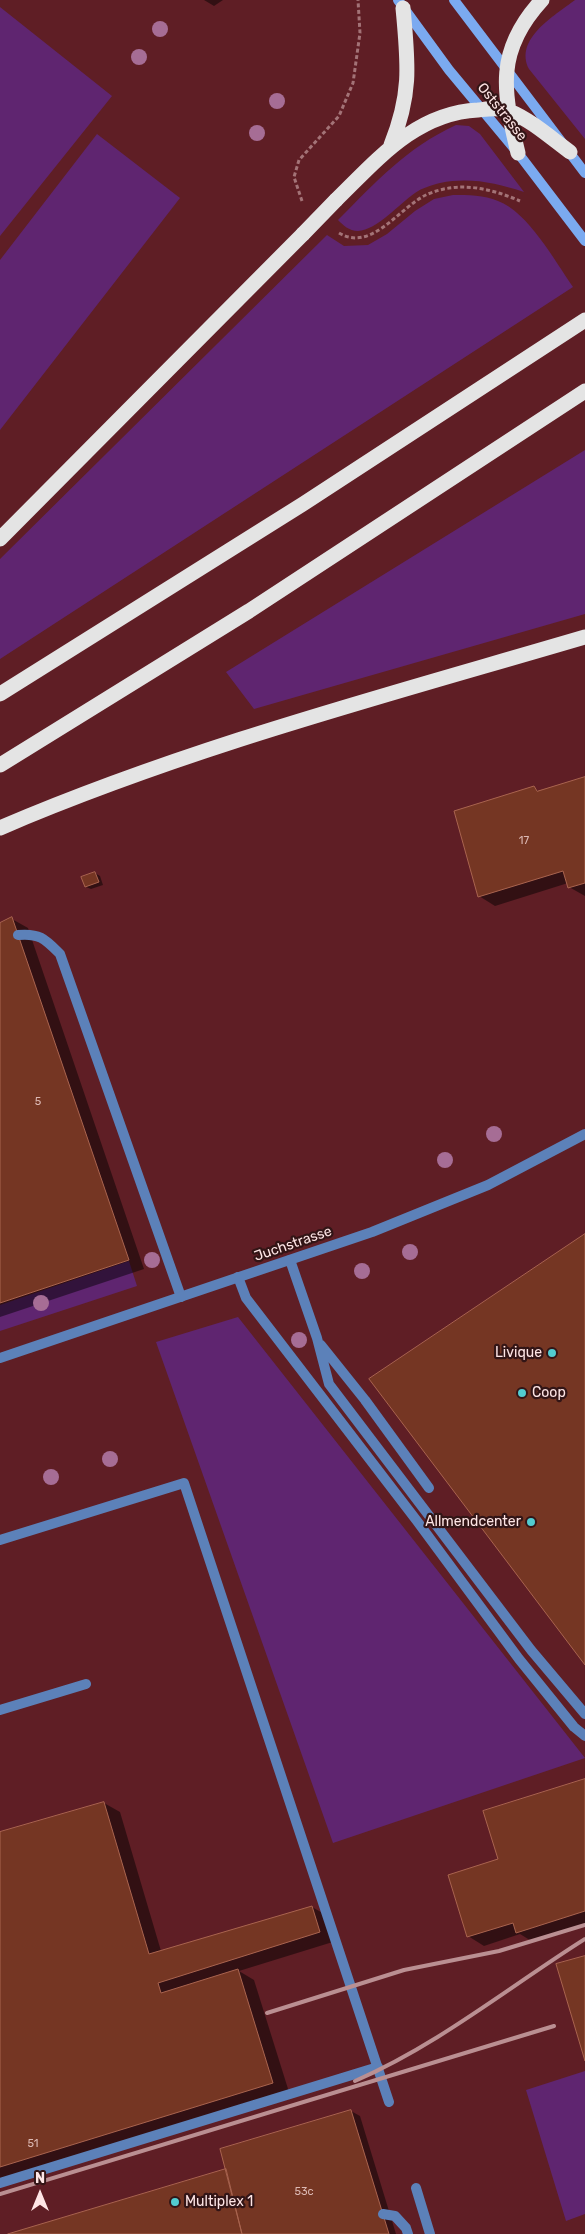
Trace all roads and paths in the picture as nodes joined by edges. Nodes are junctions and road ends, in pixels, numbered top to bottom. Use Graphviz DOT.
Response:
graph roads {
  1 [pos="454,0"];
  2 [pos="542,0"];
  3 [pos="401,4"];
  4 [pos="506,68"];
  5 [pos="482,110"];
  6 [pos="508,111"];
  7 [pos="391,145"];
  8 [pos="570,152"];
  9 [pos="518,153"];
  10 [pos="585,172"];
  11 [pos="585,241"];
  12 [pos="585,320"];
  13 [pos="585,391"];
  14 [pos="0,539"];
  15 [pos="585,637"];
  16 [pos="0,694"];
  17 [pos="0,765"];
  18 [pos="0,828"];
  19 [pos="18,936"];
  20 [pos="585,1134"];
  21 [pos="290,1260"];
  22 [pos="238,1277"];
  23 [pos="181,1297"];
  24 [pos="317,1338"];
  25 [pos="0,1358"];
  26 [pos="429,1488"];
  27 [pos="0,1540"];
  28 [pos="86,1684"];
  29 [pos="0,1710"];
  30 [pos="585,1714"];
  31 [pos="585,1736"];
  32 [pos="378,2067"];
  33 [pos="389,2102"];
  34 [pos="0,2183"];
  35 [pos="416,2188"];
  36 [pos="383,2214"];
  37 [pos="408,2234"];
  38 [pos="430,2234"];
  1 -- 4 [label="main road, Oststrasse"];
  2 -- 4 [label="highway"];
  3 -- 5 [label="main road, Oststrasse"];
  3 -- 7 [label="highway"];
  4 -- 6 [label="highway"];
  4 -- 8 [label="main road, Oststrasse"];
  5 -- 6 [label="highway"];
  5 -- 7 [label="highway"];
  5 -- 9 [label="main road, Oststrasse"];
  6 -- 8 [label="highway"];
  6 -- 9 [label="highway"];
  7 -- 14 [label="highway, bridge"];
  8 -- 10 [label="main road, Oststrasse"];
  9 -- 11 [label="main road, Oststrasse"];
  12 -- 16 [label="highway"];
  13 -- 17 [label="highway"];
  15 -- 18 [label="highway"];
  19 -- 23 [label="street"];
  20 -- 21 [label="street, Juchstrasse"];
  21 -- 22 [label="street, Juchstrasse"];
  21 -- 24 [label="street"];
  22 -- 23 [label="street, Juchstrasse"];
  22 -- 31 [label="street"];
  23 -- 25 [label="street, Juchstrasse"];
  24 -- 26 [label="street"];
  24 -- 30 [label="street"];
  27 -- 32 [label="street"];
  28 -- 29 [label="street"];
  32 -- 33 [label="street"];
  32 -- 34 [label="street"];
  35 -- 38 [label="street"];
  36 -- 37 [label="street"];
}
